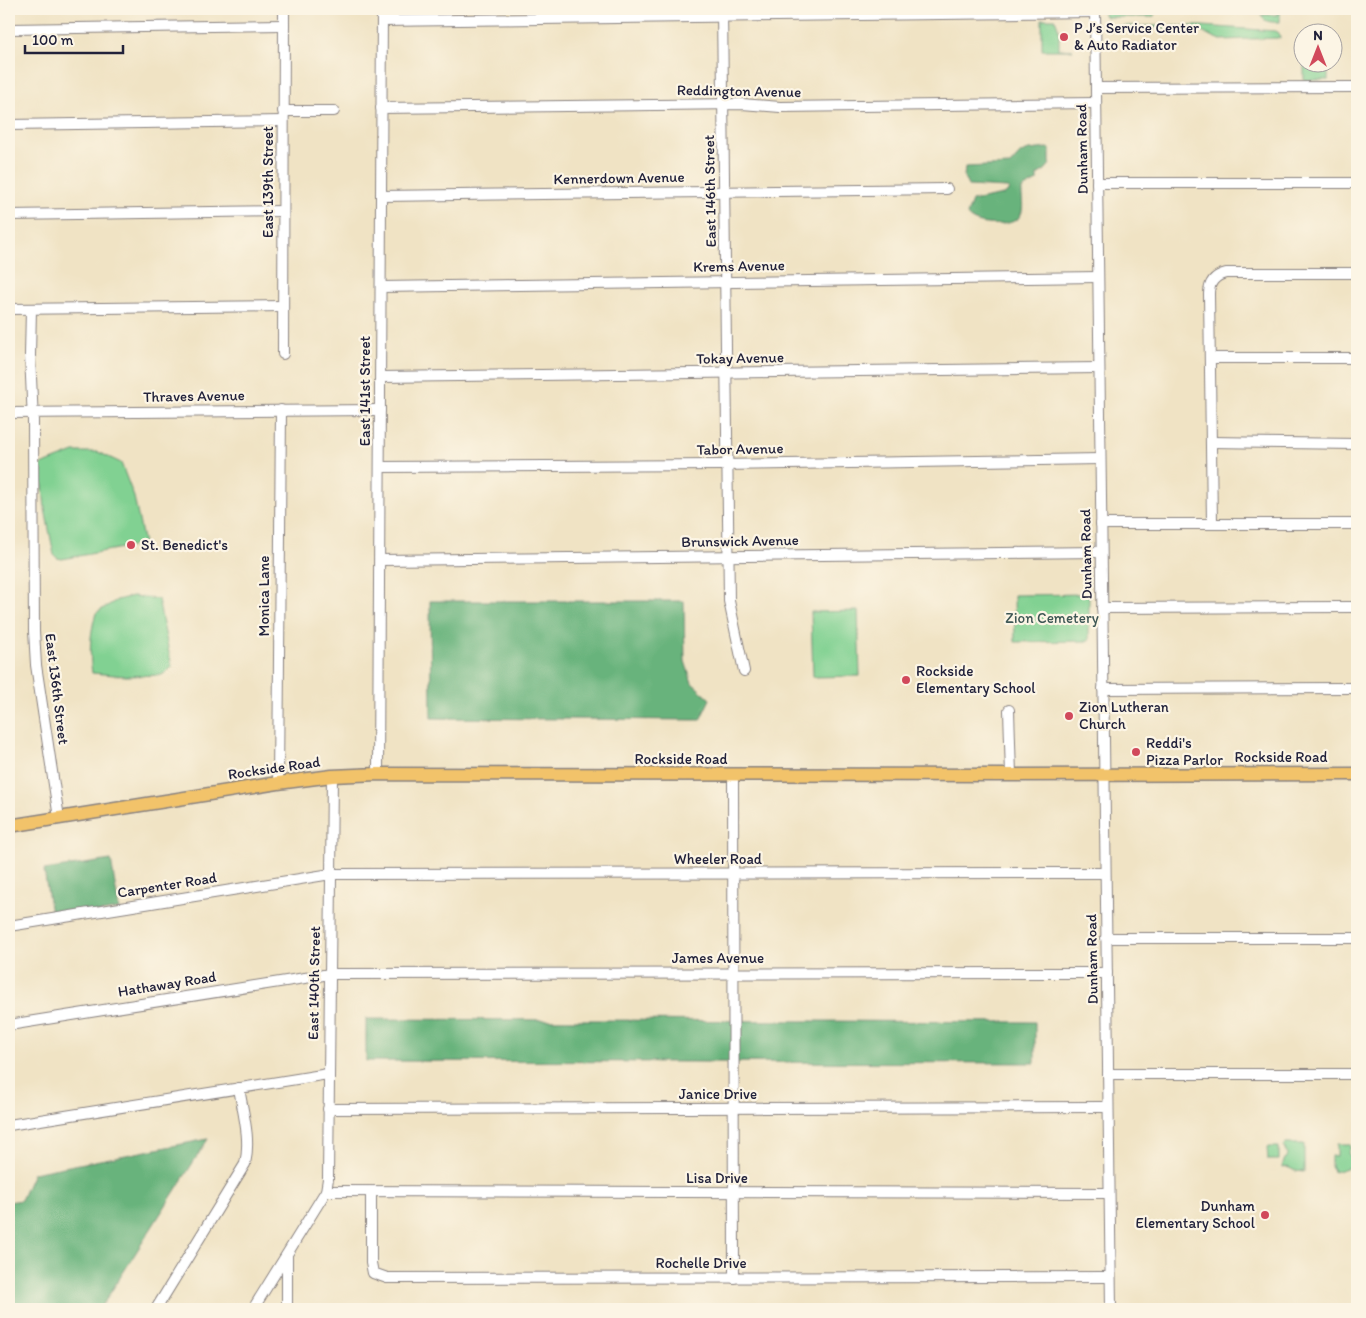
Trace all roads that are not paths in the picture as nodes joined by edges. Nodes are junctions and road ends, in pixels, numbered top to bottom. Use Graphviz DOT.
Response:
graph roads {
  1 [pos="284,9"];
  2 [pos="382,9"];
  3 [pos="1095,10"];
  4 [pos="722,13"];
  5 [pos="382,21"];
  6 [pos="284,25"];
  7 [pos="9,29"];
  8 [pos="1357,87"];
  9 [pos="1096,88"];
  10 [pos="1096,103"];
  11 [pos="724,105"];
  12 [pos="381,108"];
  13 [pos="334,111"];
  14 [pos="283,116"];
  15 [pos="9,125"];
  16 [pos="1097,183"];
  17 [pos="1357,183"];
  18 [pos="947,189"];
  19 [pos="724,192"];
  20 [pos="381,196"];
  21 [pos="283,211"];
  22 [pos="9,215"];
  23 [pos="1357,274"];
  24 [pos="1098,277"];
  25 [pos="726,281"];
  26 [pos="381,286"];
  27 [pos="283,306"];
  28 [pos="31,309"];
  29 [pos="9,310"];
  30 [pos="283,354"];
  31 [pos="1210,358"];
  32 [pos="1357,358"];
  33 [pos="1099,368"];
  34 [pos="726,374"];
  35 [pos="381,377"];
  36 [pos="281,410"];
  37 [pos="380,410"];
  38 [pos="32,413"];
  39 [pos="9,414"];
  40 [pos="1211,442"];
  41 [pos="1357,444"];
  42 [pos="1100,459"];
  43 [pos="728,465"];
  44 [pos="380,467"];
  45 [pos="1212,523"];
  46 [pos="1101,524"];
  47 [pos="1357,524"];
  48 [pos="1101,552"];
  49 [pos="729,556"];
  50 [pos="380,560"];
  51 [pos="1357,607"];
  52 [pos="1102,608"];
  53 [pos="744,671"];
  54 [pos="1357,688"];
  55 [pos="1103,689"];
  56 [pos="1010,710"];
  57 [pos="378,774"];
  58 [pos="1103,774"];
  59 [pos="1357,774"];
  60 [pos="733,775"];
  61 [pos="1011,775"];
  62 [pos="332,776"];
  63 [pos="278,783"];
  64 [pos="59,818"];
  65 [pos="9,826"];
  66 [pos="1105,873"];
  67 [pos="331,874"];
  68 [pos="733,874"];
  69 [pos="9,926"];
  70 [pos="1106,938"];
  71 [pos="1357,938"];
  72 [pos="734,973"];
  73 [pos="1107,973"];
  74 [pos="330,974"];
  75 [pos="9,1025"];
  76 [pos="328,1074"];
  77 [pos="1108,1074"];
  78 [pos="1357,1074"];
  79 [pos="239,1088"];
  80 [pos="1108,1107"];
  81 [pos="328,1109"];
  82 [pos="734,1109"];
  83 [pos="9,1125"];
  84 [pos="326,1191"];
  85 [pos="371,1192"];
  86 [pos="734,1193"];
  87 [pos="1108,1193"];
  88 [pos="287,1253"];
  89 [pos="1110,1277"];
  90 [pos="734,1278"];
  91 [pos="156,1309"];
  92 [pos="253,1309"];
  93 [pos="287,1309"];
  94 [pos="1111,1309"];
  1 -- 6 [label="street, East 139th Street"];
  2 -- 5 [label="street, East 141st Street"];
  3 -- 4 [label="street"];
  3 -- 9 [label="street, Dunham Road"];
  4 -- 5 [label="street"];
  4 -- 11 [label="street, East 146th Street"];
  5 -- 12 [label="street, East 141st Street"];
  6 -- 7 [label="street"];
  6 -- 14 [label="street, East 139th Street"];
  8 -- 9 [label="street"];
  9 -- 10 [label="street, Dunham Road"];
  10 -- 11 [label="street, Reddington Avenue"];
  10 -- 16 [label="street, Dunham Road"];
  11 -- 12 [label="street, Reddington Avenue"];
  11 -- 19 [label="street, East 146th Street"];
  12 -- 20 [label="street, East 141st Street"];
  13 -- 14 [label="street"];
  14 -- 15 [label="street"];
  14 -- 21 [label="street, East 139th Street"];
  16 -- 17 [label="street"];
  16 -- 24 [label="street, Dunham Road"];
  18 -- 19 [label="street, Kennerdown Avenue"];
  19 -- 20 [label="street, Kennerdown Avenue"];
  19 -- 25 [label="street, East 146th Street"];
  20 -- 26 [label="street, East 141st Street"];
  21 -- 22 [label="street"];
  21 -- 27 [label="street, East 139th Street"];
  23 -- 31 [label="street"];
  24 -- 25 [label="street, Krems Avenue"];
  24 -- 33 [label="street, Dunham Road"];
  25 -- 26 [label="street, Krems Avenue"];
  25 -- 34 [label="street, East 146th Street"];
  26 -- 35 [label="street, East 141st Street"];
  27 -- 28 [label="street"];
  27 -- 30 [label="street, East 139th Street"];
  28 -- 29 [label="street"];
  28 -- 38 [label="street, East 136th Street"];
  31 -- 32 [label="street"];
  31 -- 40 [label="street"];
  33 -- 34 [label="street, Tokay Avenue"];
  33 -- 42 [label="street, Dunham Road"];
  34 -- 35 [label="street, Tokay Avenue"];
  34 -- 43 [label="street, East 146th Street"];
  35 -- 37 [label="street, East 141st Street"];
  36 -- 37 [label="street, Thraves Avenue"];
  36 -- 38 [label="street, Thraves Avenue"];
  36 -- 63 [label="street, Monica Lane"];
  37 -- 44 [label="street, East 141st Street"];
  38 -- 39 [label="street, Thraves Avenue"];
  38 -- 64 [label="street, East 136th Street"];
  40 -- 41 [label="street"];
  40 -- 45 [label="street"];
  42 -- 43 [label="street, Tabor Avenue"];
  42 -- 46 [label="street, Dunham Road"];
  43 -- 44 [label="street, Tabor Avenue"];
  43 -- 49 [label="street, East 146th Street"];
  44 -- 50 [label="street, East 141st Street"];
  45 -- 46 [label="street"];
  45 -- 47 [label="street"];
  46 -- 48 [label="street, Dunham Road"];
  48 -- 49 [label="street, Brunswick Avenue"];
  48 -- 52 [label="street, Dunham Road"];
  49 -- 50 [label="street, Brunswick Avenue"];
  49 -- 53 [label="street, East 146th Street"];
  50 -- 57 [label="street, East 141st Street"];
  51 -- 52 [label="street"];
  52 -- 55 [label="street, Dunham Road"];
  54 -- 55 [label="street"];
  55 -- 58 [label="street, Dunham Road"];
  56 -- 61 [label="street"];
  57 -- 60 [label="main road, Rockside Road"];
  57 -- 62 [label="main road, Rockside Road"];
  58 -- 59 [label="main road, Rockside Road"];
  58 -- 61 [label="main road, Rockside Road"];
  58 -- 66 [label="street, Dunham Road"];
  60 -- 61 [label="main road, Rockside Road"];
  60 -- 68 [label="street"];
  62 -- 63 [label="main road, Rockside Road"];
  62 -- 67 [label="street, East 140th Street"];
  63 -- 64 [label="main road, Rockside Road"];
  64 -- 65 [label="main road, Rockside Road"];
  66 -- 68 [label="street, Wheeler Road"];
  66 -- 70 [label="street, Dunham Road"];
  67 -- 68 [label="street, Wheeler Road"];
  67 -- 69 [label="street, Carpenter Road"];
  67 -- 74 [label="street, East 140th Street"];
  68 -- 72 [label="street"];
  70 -- 71 [label="street"];
  70 -- 73 [label="street, Dunham Road"];
  72 -- 73 [label="street, James Avenue"];
  72 -- 74 [label="street, James Avenue"];
  72 -- 82 [label="street"];
  73 -- 77 [label="street, Dunham Road"];
  74 -- 75 [label="street, Hathaway Road"];
  74 -- 76 [label="street, East 140th Street"];
  76 -- 79 [label="street"];
  76 -- 81 [label="street, East 140th Street"];
  77 -- 78 [label="street"];
  77 -- 80 [label="street, Dunham Road"];
  79 -- 83 [label="street"];
  79 -- 91 [label="street"];
  80 -- 82 [label="street, Janice Drive"];
  80 -- 87 [label="street, Dunham Road"];
  81 -- 82 [label="street, Janice Drive"];
  81 -- 84 [label="street, East 140th Street"];
  82 -- 86 [label="street"];
  84 -- 85 [label="street, Lisa Drive"];
  84 -- 88 [label="street"];
  85 -- 86 [label="street, Lisa Drive"];
  85 -- 90 [label="street, Rochelle Drive"];
  86 -- 87 [label="street, Lisa Drive"];
  86 -- 90 [label="street"];
  87 -- 89 [label="street, Dunham Road"];
  88 -- 92 [label="street"];
  88 -- 93 [label="street"];
  89 -- 90 [label="street, Rochelle Drive"];
  89 -- 94 [label="street, Dunham Road"];
}
